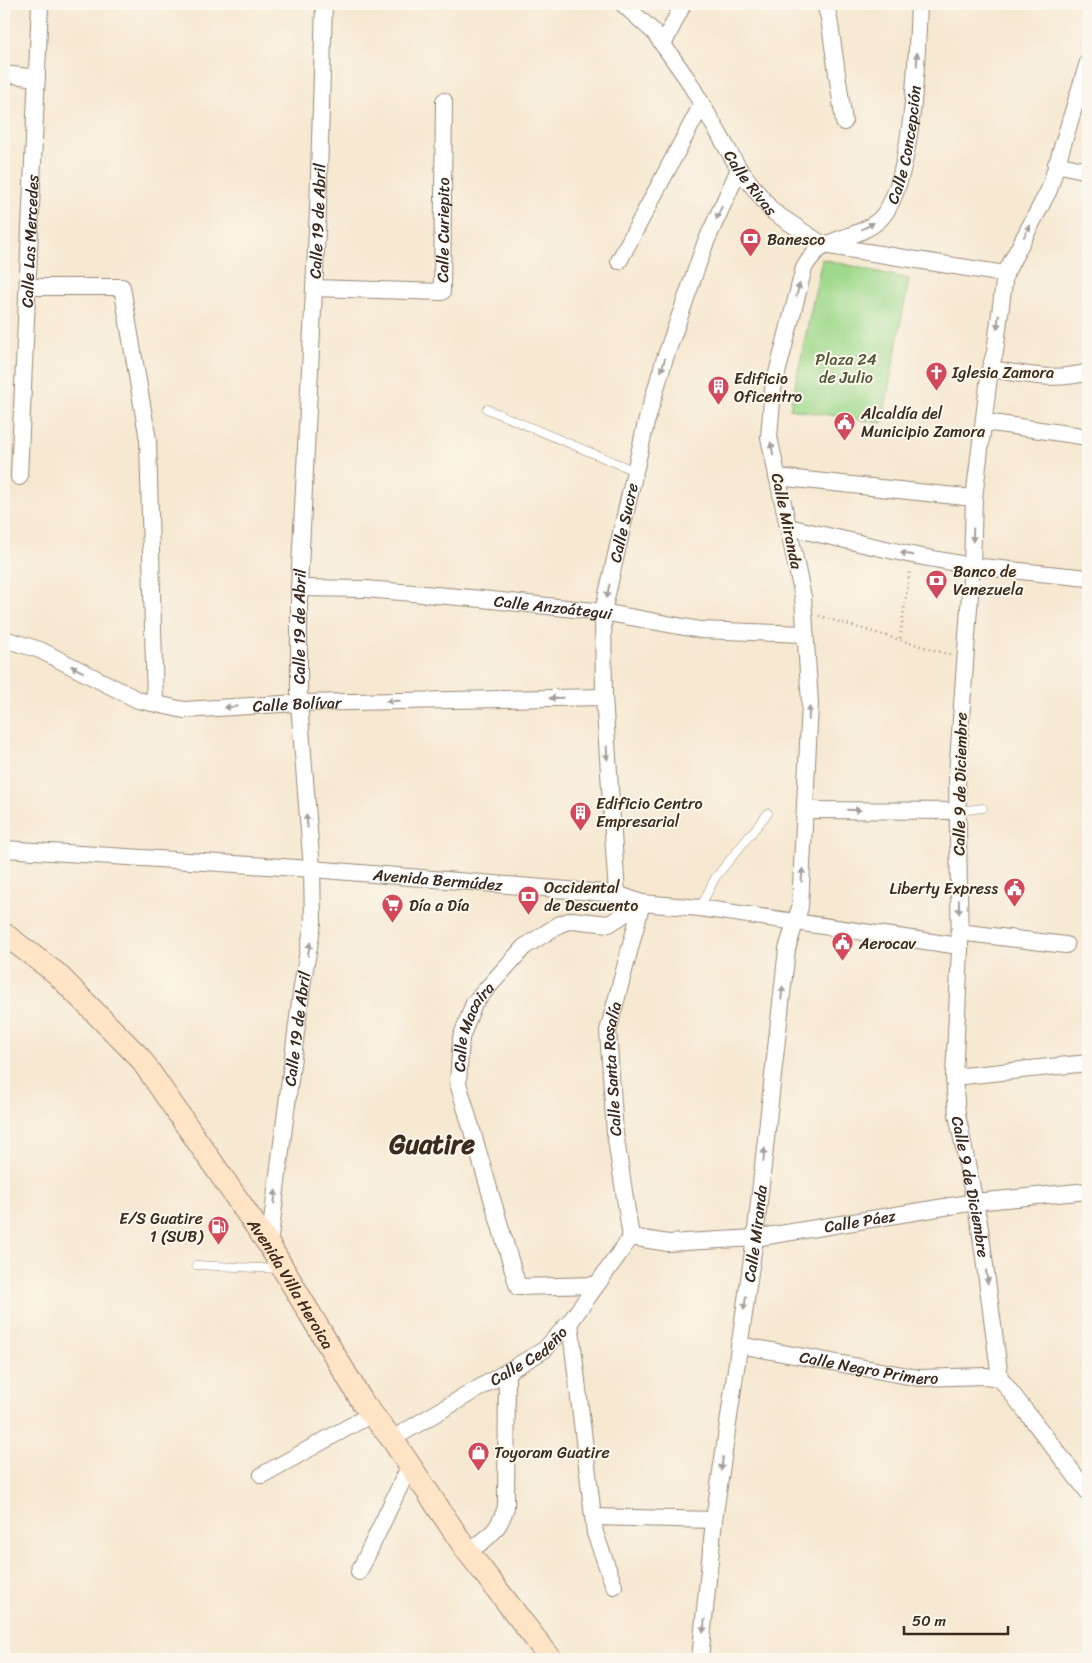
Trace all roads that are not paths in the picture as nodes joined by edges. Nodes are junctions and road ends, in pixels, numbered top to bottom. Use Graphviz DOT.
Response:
graph roads {
  1 [pos="40,4"];
  2 [pos="324,4"];
  3 [pos="623,4"];
  4 [pos="683,4"];
  5 [pos="825,4"];
  6 [pos="919,4"];
  7 [pos="663,45"];
  8 [pos="1088,62"];
  9 [pos="4,74"];
  10 [pos="37,78"];
  11 [pos="444,101"];
  12 [pos="701,106"];
  13 [pos="844,122"];
  14 [pos="1056,164"];
  15 [pos="739,168"];
  16 [pos="1088,170"];
  17 [pos="823,244"];
  18 [pos="619,261"];
  19 [pos="1004,274"];
  20 [pos="28,287"];
  21 [pos="314,288"];
  22 [pos="990,369"];
  23 [pos="1088,372"];
  24 [pos="486,409"];
  25 [pos="985,422"];
  26 [pos="1088,437"];
  27 [pos="635,471"];
  28 [pos="19,477"];
  29 [pos="777,477"];
  30 [pos="974,498"];
  31 [pos="788,527"];
  32 [pos="972,566"];
  33 [pos="1088,578"];
  34 [pos="299,588"];
  35 [pos="603,612"];
  36 [pos="805,634"];
  37 [pos="4,639"];
  38 [pos="604,697"];
  39 [pos="155,703"];
  40 [pos="299,703"];
  41 [pos="983,808"];
  42 [pos="805,810"];
  43 [pos="958,811"];
  44 [pos="768,813"];
  45 [pos="4,849"];
  46 [pos="312,870"];
  47 [pos="617,894"];
  48 [pos="642,902"];
  49 [pos="700,908"];
  50 [pos="795,923"];
  51 [pos="4,934"];
  52 [pos="959,939"];
  53 [pos="1066,945"];
  54 [pos="1088,1063"];
  55 [pos="954,1077"];
  56 [pos="1088,1191"];
  57 [pos="975,1202"];
  58 [pos="631,1237"];
  59 [pos="754,1238"];
  60 [pos="269,1245"];
  61 [pos="196,1265"];
  62 [pos="285,1270"];
  63 [pos="596,1285"];
  64 [pos="570,1322"];
  65 [pos="739,1345"];
  66 [pos="507,1372"];
  67 [pos="1000,1378"];
  68 [pos="372,1414"];
  69 [pos="392,1439"];
  70 [pos="410,1466"];
  71 [pos="262,1475"];
  72 [pos="1088,1492"];
  73 [pos="594,1517"];
  74 [pos="714,1520"];
  75 [pos="468,1552"];
  76 [pos="359,1572"];
  77 [pos="614,1586"];
  78 [pos="551,1659"];
  79 [pos="700,1659"];
  1 -- 10 [label="street, Calle Las Mercedes"];
  2 -- 21 [label="street, Calle 19 de Abril"];
  3 -- 7 [label="street, Calle Rivas"];
  4 -- 7 [label="street"];
  5 -- 13 [label="street"];
  17 -- 6 [label="street, Calle Concepción, one-way"];
  7 -- 12 [label="street, Calle Rivas"];
  8 -- 14 [label="street, Calle 9 de Diciembre"];
  9 -- 10 [label="street"];
  10 -- 20 [label="street, Calle Las Mercedes"];
  11 -- 21 [label="street, Calle Curiepito"];
  12 -- 15 [label="street, Calle Rivas"];
  12 -- 18 [label="street"];
  14 -- 16 [label="street"];
  19 -- 14 [label="street, Calle 9 de Diciembre, one-way"];
  15 -- 17 [label="street, Calle Rivas"];
  15 -- 27 [label="street, Calle Sucre, one-way"];
  17 -- 19 [label="street, Calle Rivas"];
  29 -- 17 [label="street, Calle Miranda, one-way"];
  19 -- 22 [label="street, Calle 9 de Diciembre, one-way"];
  20 -- 28 [label="street, Calle Las Mercedes"];
  20 -- 39 [label="street"];
  21 -- 34 [label="street, Calle 19 de Abril"];
  22 -- 23 [label="street"];
  22 -- 25 [label="street, Calle 9 de Diciembre"];
  24 -- 27 [label="lane"];
  25 -- 26 [label="street"];
  25 -- 30 [label="street, Calle 9 de Diciembre"];
  27 -- 35 [label="street, Calle Sucre, one-way"];
  29 -- 30 [label="street"];
  29 -- 31 [label="street, Calle Miranda"];
  30 -- 32 [label="street, Calle 9 de Diciembre, one-way"];
  32 -- 31 [label="street, one-way"];
  31 -- 36 [label="street, Calle Miranda"];
  32 -- 33 [label="street"];
  32 -- 43 [label="street, Calle 9 de Diciembre"];
  34 -- 35 [label="street, Calle Anzoátegui"];
  34 -- 40 [label="street, Calle 19 de Abril"];
  35 -- 36 [label="street, Calle Anzoátegui"];
  35 -- 38 [label="street, Calle Sucre"];
  42 -- 36 [label="street, Calle Miranda, one-way"];
  39 -- 37 [label="street, Calle Bolívar, one-way"];
  38 -- 40 [label="street, Calle Bolívar, one-way"];
  38 -- 47 [label="street, Calle Sucre, one-way"];
  40 -- 39 [label="street, Calle Bolívar, one-way"];
  46 -- 40 [label="street, Calle 19 de Abril, one-way"];
  41 -- 43 [label="lane"];
  42 -- 43 [label="street, one-way"];
  50 -- 42 [label="street, Calle Miranda, one-way"];
  43 -- 52 [label="street, Calle 9 de Diciembre, one-way"];
  44 -- 49 [label="lane"];
  45 -- 46 [label="street, Avenida Bermúdez"];
  46 -- 47 [label="street, Avenida Bermúdez"];
  60 -- 46 [label="street, Calle 19 de Abril, one-way"];
  47 -- 48 [label="street, Avenida Bermúdez"];
  48 -- 49 [label="street, Avenida Bermúdez"];
  48 -- 58 [label="street, Calle Santa Rosalía"];
  48 -- 63 [label="street, Calle Macaira"];
  49 -- 50 [label="street, Avenida Bermúdez"];
  50 -- 52 [label="street, Avenida Bermúdez"];
  59 -- 50 [label="street, Calle Miranda, one-way"];
  51 -- 60 [label="main road, Avenida Villa Heroica"];
  52 -- 53 [label="street, Avenida Bermúdez"];
  52 -- 55 [label="street, Calle 9 de Diciembre"];
  54 -- 55 [label="street"];
  55 -- 57 [label="street, Calle 9 de Diciembre"];
  56 -- 57 [label="street, Calle Páez"];
  57 -- 59 [label="street, Calle Páez"];
  57 -- 67 [label="street, Calle 9 de Diciembre, one-way"];
  58 -- 59 [label="street, Calle Páez"];
  58 -- 63 [label="street, Calle Cedeño"];
  59 -- 65 [label="street, Calle Miranda, one-way"];
  60 -- 62 [label="main road, Avenida Villa Heroica"];
  61 -- 62 [label="lane"];
  62 -- 68 [label="main road, Avenida Villa Heroica"];
  63 -- 64 [label="street, Calle Cedeño"];
  64 -- 66 [label="street, Calle Cedeño"];
  64 -- 73 [label="street"];
  65 -- 67 [label="street, Calle Negro Primero"];
  65 -- 74 [label="street, Calle Miranda, one-way"];
  66 -- 69 [label="street, Calle Cedeño"];
  66 -- 75 [label="street"];
  67 -- 72 [label="street, Calle 9 de Diciembre"];
  68 -- 69 [label="main road, Avenida Villa Heroica"];
  68 -- 71 [label="street"];
  69 -- 70 [label="main road, Avenida Villa Heroica"];
  70 -- 75 [label="main road, Avenida Villa Heroica"];
  70 -- 76 [label="street"];
  73 -- 74 [label="street"];
  73 -- 77 [label="street"];
  74 -- 79 [label="street, Calle Miranda, one-way"];
  75 -- 78 [label="main road, Avenida Villa Heroica"];
}
